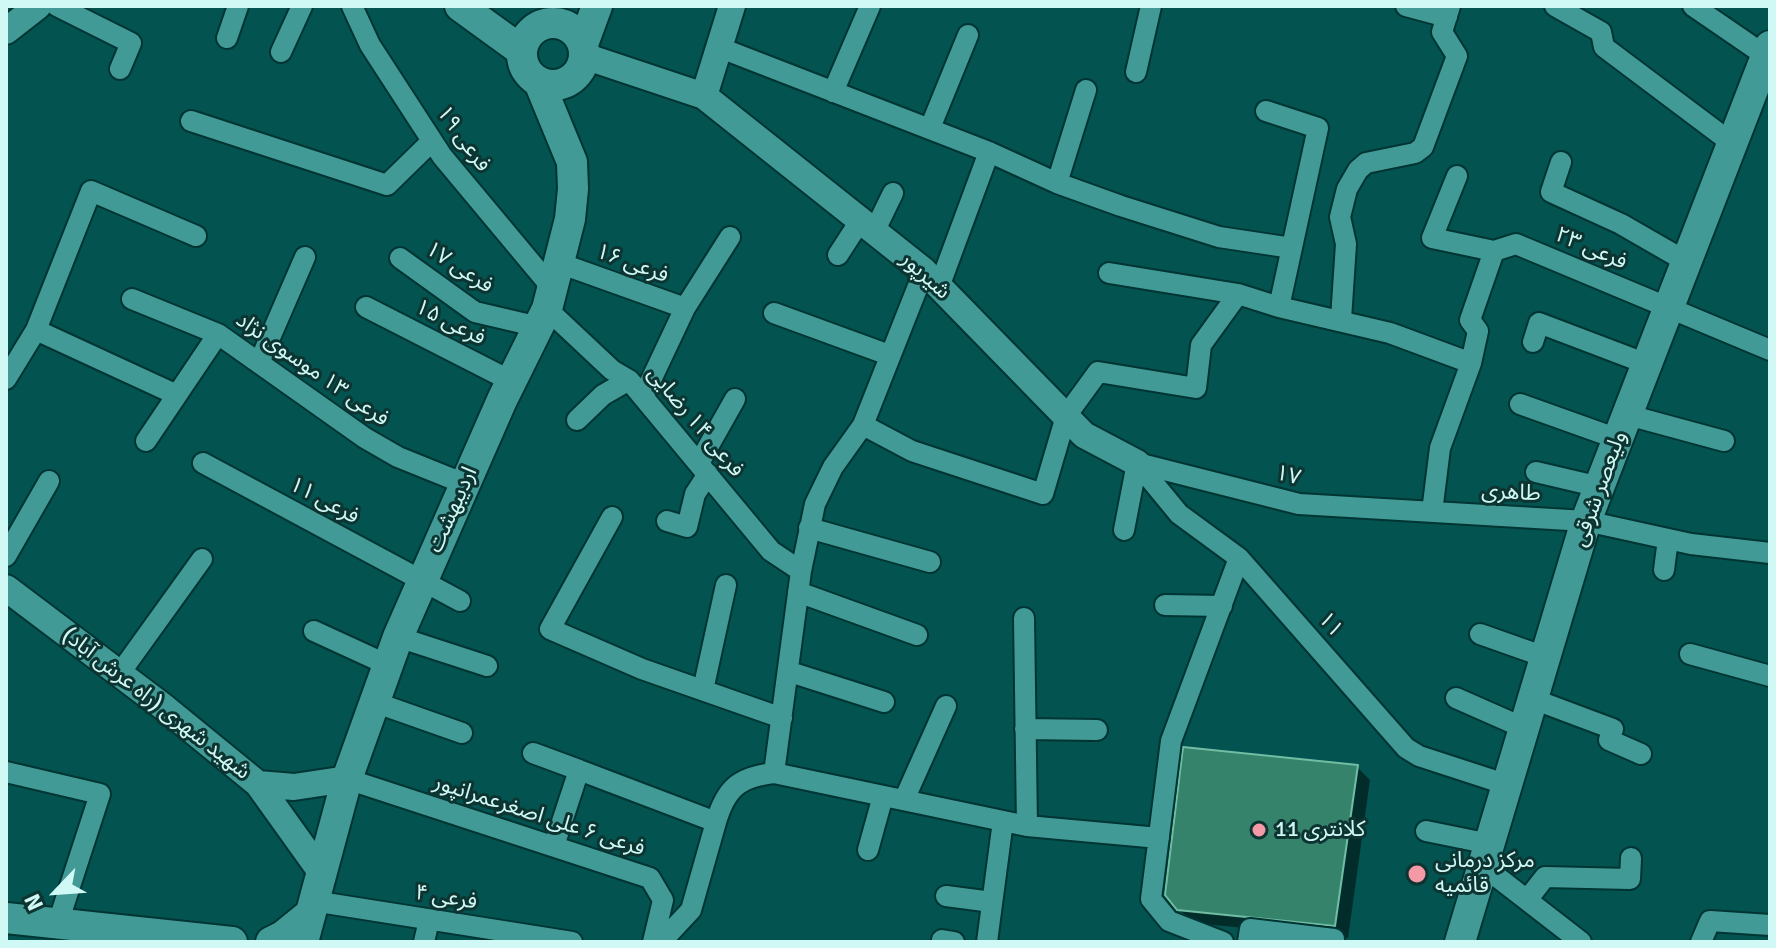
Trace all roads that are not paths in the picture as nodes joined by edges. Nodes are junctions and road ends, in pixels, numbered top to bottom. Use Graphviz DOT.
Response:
graph roads {
  1 [pos="38,6"];
  2 [pos="57,6"];
  3 [pos="238,6"];
  4 [pos="302,6"];
  5 [pos="352,6"];
  6 [pos="597,6"];
  7 [pos="732,6"];
  8 [pos="870,6"];
  9 [pos="1151,6"];
  10 [pos="1406,6"];
  11 [pos="1555,6"];
  12 [pos="1693,6"];
  13 [pos="467,8"];
  14 [pos="1449,11"];
  15 [pos="559,14"];
  16 [pos="6,31"];
  17 [pos="968,35"];
  18 [pos="227,38"];
  19 [pos="718,47"];
  20 [pos="522,51"];
  21 [pos="1768,51"];
  22 [pos="281,52"];
  23 [pos="580,59"];
  24 [pos="120,69"];
  25 [pos="1136,72"];
  26 [pos="539,82"];
  27 [pos="1086,90"];
  28 [pos="833,92"];
  29 [pos="704,96"];
  30 [pos="1266,111"];
  31 [pos="191,121"];
  32 [pos="930,128"];
  33 [pos="432,141"];
  34 [pos="1733,144"];
  35 [pos="989,152"];
  36 [pos="572,162"];
  37 [pos="1561,162"];
  38 [pos="1457,176"];
  39 [pos="1057,183"];
  40 [pos="893,193"];
  41 [pos="867,226"];
  42 [pos="196,236"];
  43 [pos="730,237"];
  44 [pos="1292,248"];
  45 [pos="1494,251"];
  46 [pos="838,255"];
  47 [pos="305,257"];
  48 [pos="400,258"];
  49 [pos="1687,262"];
  50 [pos="1109,273"];
  51 [pos="931,279"];
  52 [pos="1238,294"];
  53 [pos="549,297"];
  54 [pos="132,299"];
  55 [pos="366,307"];
  56 [pos="1279,307"];
  57 [pos="685,308"];
  58 [pos="1670,308"];
  59 [pos="774,313"];
  60 [pos="1341,319"];
  61 [pos="36,330"];
  62 [pos="218,334"];
  63 [pos="1533,342"];
  64 [pos="1770,350"];
  65 [pos="889,355"];
  66 [pos="259,363"];
  67 [pos="1471,363"];
  68 [pos="1647,364"];
  69 [pos="6,379"];
  70 [pos="629,380"];
  71 [pos="511,381"];
  72 [pos="177,395"];
  73 [pos="643,397"];
  74 [pos="735,399"];
  75 [pos="1520,404"];
  76 [pos="1066,416"];
  77 [pos="577,420"];
  78 [pos="863,425"];
  79 [pos="1623,427"];
  80 [pos="146,441"];
  81 [pos="1724,441"];
  82 [pos="203,463"];
  83 [pos="1137,463"];
  84 [pos="704,468"];
  85 [pos="1536,472"];
  86 [pos="49,481"];
  87 [pos="465,484"];
  88 [pos="1600,487"];
  89 [pos="1432,512"];
  90 [pos="612,517"];
  91 [pos="667,521"];
  92 [pos="1586,521"];
  93 [pos="809,528"];
  94 [pos="1124,530"];
  95 [pos="1668,539"];
  96 [pos="1770,551"];
  97 [pos="6,556"];
  98 [pos="1239,558"];
  99 [pos="202,559"];
  100 [pos="930,562"];
  101 [pos="1664,570"];
  102 [pos="801,571"];
  103 [pos="422,581"];
  104 [pos="726,585"];
  105 [pos="6,588"];
  106 [pos="798,592"];
  107 [pos="460,601"];
  108 [pos="1165,605"];
  109 [pos="1222,606"];
  110 [pos="1024,618"];
  111 [pos="314,631"];
  112 [pos="1480,634"];
  113 [pos="917,635"];
  114 [pos="393,651"];
  115 [pos="1690,654"];
  116 [pos="1545,657"];
  117 [pos="487,666"];
  118 [pos="790,672"];
  119 [pos="120,673"];
  120 [pos="1770,676"];
  121 [pos="703,690"];
  122 [pos="1456,698"];
  123 [pos="1533,699"];
  124 [pos="374,702"];
  125 [pos="884,702"];
  126 [pos="946,706"];
  127 [pos="782,718"];
  128 [pos="1524,728"];
  129 [pos="1025,729"];
  130 [pos="1097,730"];
  131 [pos="462,733"];
  132 [pos="533,753"];
  133 [pos="1641,754"];
  134 [pos="579,770"];
  135 [pos="6,772"];
  136 [pos="774,773"];
  137 [pos="347,779"];
  138 [pos="258,784"];
  139 [pos="1508,785"];
  140 [pos="883,796"];
  141 [pos="904,800"];
  142 [pos="1003,821"];
  143 [pos="716,822"];
  144 [pos="1027,826"];
  145 [pos="1426,831"];
  146 [pos="1159,838"];
  147 [pos="554,846"];
  148 [pos="868,850"];
  149 [pos="1486,855"];
  150 [pos="1631,858"];
  151 [pos="321,872"];
  152 [pos="946,896"];
  153 [pos="1527,900"];
  154 [pos="992,902"];
  155 [pos="6,918"];
  156 [pos="309,919"];
  157 [pos="429,920"];
  158 [pos="58,923"];
  159 [pos="1770,925"];
  160 [pos="94,934"];
  161 [pos="536,939"];
  162 [pos="1334,939"];
  163 [pos="232,942"];
  164 [pos="271,942"];
  165 [pos="424,942"];
  166 [pos="572,942"];
  167 [pos="653,942"];
  168 [pos="661,942"];
  169 [pos="987,942"];
  170 [pos="1223,942"];
  171 [pos="1248,942"];
  172 [pos="1460,942"];
  173 [pos="1581,942"];
  174 [pos="1701,942"];
  1 -- 16 [label="street"];
  2 -- 24 [label="street"];
  3 -- 18 [label="street"];
  4 -- 22 [label="street"];
  5 -- 33 [label="street, فرعی ۱۹"];
  6 -- 23 [label="main road"];
  7 -- 19 [label="street"];
  8 -- 28 [label="street"];
  9 -- 25 [label="street"];
  10 -- 14 [label="street"];
  11 -- 34 [label="street"];
  12 -- 21 [label="street"];
  13 -- 20 [label="main road, اردیبهشت"];
  14 -- 60 [label="street"];
  15 -- 20 [label="main road"];
  15 -- 23 [label="main road"];
  17 -- 32 [label="street"];
  19 -- 28 [label="street"];
  19 -- 29 [label="street"];
  20 -- 26 [label="main road, اردیبهشت"];
  21 -- 34 [label="main road, ولیعصر شرقی"];
  23 -- 26 [label="main road"];
  23 -- 29 [label="street"];
  23 -- 36 [label="main road"];
  26 -- 36 [label="main road, اردیبهشت"];
  27 -- 39 [label="street"];
  28 -- 32 [label="street"];
  29 -- 41 [label="street, شیرپور"];
  30 -- 44 [label="street"];
  31 -- 33 [label="street"];
  32 -- 35 [label="street"];
  33 -- 53 [label="street, فرعی ۱۹"];
  34 -- 49 [label="main road, ولیعصر شرقی"];
  35 -- 39 [label="street"];
  35 -- 51 [label="street"];
  36 -- 53 [label="main road, اردیبهشت"];
  37 -- 49 [label="street"];
  38 -- 45 [label="street, فرعی ۲۳"];
  39 -- 44 [label="street"];
  40 -- 41 [label="street"];
  41 -- 46 [label="street"];
  41 -- 51 [label="street, شیرپور"];
  42 -- 61 [label="street"];
  43 -- 57 [label="street"];
  44 -- 56 [label="street"];
  45 -- 58 [label="street, فرعی ۲۳"];
  45 -- 67 [label="street"];
  47 -- 66 [label="street"];
  48 -- 53 [label="street, فرعی ۱۷"];
  49 -- 58 [label="main road, ولیعصر شرقی"];
  50 -- 52 [label="street"];
  51 -- 65 [label="street"];
  51 -- 76 [label="street, شیرپور"];
  52 -- 56 [label="street"];
  52 -- 76 [label="street"];
  53 -- 57 [label="street, فرعی ۱۶"];
  53 -- 70 [label="street, فرعی ۱۴ رضایی"];
  53 -- 71 [label="main road, اردیبهشت"];
  54 -- 62 [label="street, فرعی ۱‍۳ موسوی نژاد"];
  55 -- 71 [label="street, فرعی ۱۵"];
  56 -- 60 [label="street"];
  57 -- 73 [label="street, فرعی ۱۶"];
  58 -- 64 [label="street, فرعی ۲۳"];
  58 -- 68 [label="main road, ولیعصر شرقی"];
  59 -- 65 [label="street"];
  60 -- 67 [label="street"];
  61 -- 69 [label="street"];
  61 -- 72 [label="street"];
  62 -- 66 [label="street, فرعی ۱‍۳ موسوی نژاد"];
  62 -- 72 [label="street"];
  63 -- 68 [label="street"];
  65 -- 78 [label="street"];
  66 -- 87 [label="street, فرعی ۱‍۳ موسوی نژاد"];
  67 -- 89 [label="street"];
  68 -- 79 [label="main road, ولیعصر شرقی"];
  70 -- 73 [label="street, فرعی ۱۴ رضایی"];
  70 -- 77 [label="street"];
  71 -- 87 [label="main road, اردیبهشت"];
  72 -- 80 [label="street"];
  73 -- 84 [label="street, فرعی ۱۴ رضایی"];
  74 -- 84 [label="street"];
  75 -- 79 [label="street"];
  76 -- 78 [label="street"];
  76 -- 83 [label="street, شیرپور"];
  78 -- 93 [label="street"];
  79 -- 81 [label="street"];
  79 -- 88 [label="main road, ولیعصر شرقی"];
  82 -- 103 [label="street, فرعی ۱۱"];
  83 -- 89 [label="street, ۱۷"];
  83 -- 94 [label="street"];
  83 -- 98 [label="street, ۱۱"];
  84 -- 91 [label="street"];
  84 -- 102 [label="street, فرعی ۱۴ رضایی"];
  85 -- 88 [label="street"];
  86 -- 97 [label="street"];
  87 -- 103 [label="main road, اردیبهشت"];
  88 -- 92 [label="main road, ولیعصر شرقی"];
  89 -- 92 [label="street, طاهری"];
  90 -- 121 [label="street"];
  92 -- 95 [label="street, طاهری"];
  92 -- 116 [label="main road, ولیعصر شرقی"];
  93 -- 100 [label="street"];
  93 -- 102 [label="street"];
  95 -- 96 [label="street, طاهری"];
  95 -- 101 [label="street"];
  98 -- 109 [label="street"];
  98 -- 139 [label="street, ۱۱"];
  99 -- 119 [label="street"];
  102 -- 106 [label="street"];
  103 -- 107 [label="street, فرعی ۱۱"];
  103 -- 114 [label="main road, اردیبهشت"];
  104 -- 121 [label="street"];
  105 -- 119 [label="street, شهید شهری (راه عرش آباد)"];
  106 -- 113 [label="street"];
  106 -- 118 [label="street"];
  108 -- 109 [label="street"];
  109 -- 146 [label="street"];
  110 -- 129 [label="street"];
  111 -- 114 [label="street"];
  112 -- 116 [label="street"];
  114 -- 117 [label="street"];
  114 -- 124 [label="main road, اردیبهشت"];
  115 -- 120 [label="street"];
  116 -- 123 [label="main road, ولیعصر شرقی"];
  118 -- 125 [label="street"];
  118 -- 127 [label="street"];
  119 -- 138 [label="street, شهید شهری (راه عرش آباد)"];
  121 -- 127 [label="street"];
  122 -- 128 [label="street"];
  123 -- 128 [label="main road, ولیعصر شرقی"];
  123 -- 133 [label="street"];
  124 -- 131 [label="street"];
  124 -- 137 [label="main road, اردیبهشت"];
  126 -- 141 [label="street"];
  127 -- 136 [label="street"];
  128 -- 139 [label="main road, ولیعصر شرقی"];
  129 -- 130 [label="street"];
  129 -- 144 [label="street"];
  132 -- 134 [label="street"];
  134 -- 143 [label="street"];
  134 -- 147 [label="street"];
  135 -- 158 [label="street"];
  136 -- 140 [label="street"];
  136 -- 143 [label="street"];
  137 -- 138 [label="street"];
  137 -- 147 [label="street, فرعی ۶ علی اصغرعمرانپور"];
  137 -- 151 [label="main road, اردیبهشت"];
  138 -- 151 [label="street, شهید شهری (راه عرش آباد)"];
  139 -- 149 [label="main road, ولیعصر شرقی"];
  140 -- 141 [label="street"];
  140 -- 148 [label="street"];
  141 -- 142 [label="street"];
  142 -- 144 [label="street"];
  142 -- 154 [label="street"];
  143 -- 168 [label="street"];
  144 -- 146 [label="street"];
  145 -- 149 [label="street"];
  146 -- 170 [label="street"];
  147 -- 167 [label="street, فرعی ۶ علی اصغرعمرانپور"];
  149 -- 153 [label="street"];
  149 -- 172 [label="main road, ولیعصر شرقی"];
  150 -- 153 [label="street"];
  151 -- 156 [label="main road, اردیبهشت"];
  152 -- 154 [label="street"];
  153 -- 173 [label="street"];
  154 -- 169 [label="street"];
  155 -- 158 [label="main road"];
  156 -- 157 [label="street, فرعی ۴"];
  156 -- 164 [label="main road"];
  157 -- 161 [label="street, فرعی ۴"];
  157 -- 165 [label="street"];
  158 -- 160 [label="main road"];
  159 -- 174 [label="street"];
  160 -- 163 [label="main road"];
  161 -- 166 [label="street, فرعی ۴"];
  162 -- 171 [label="street"];
}
